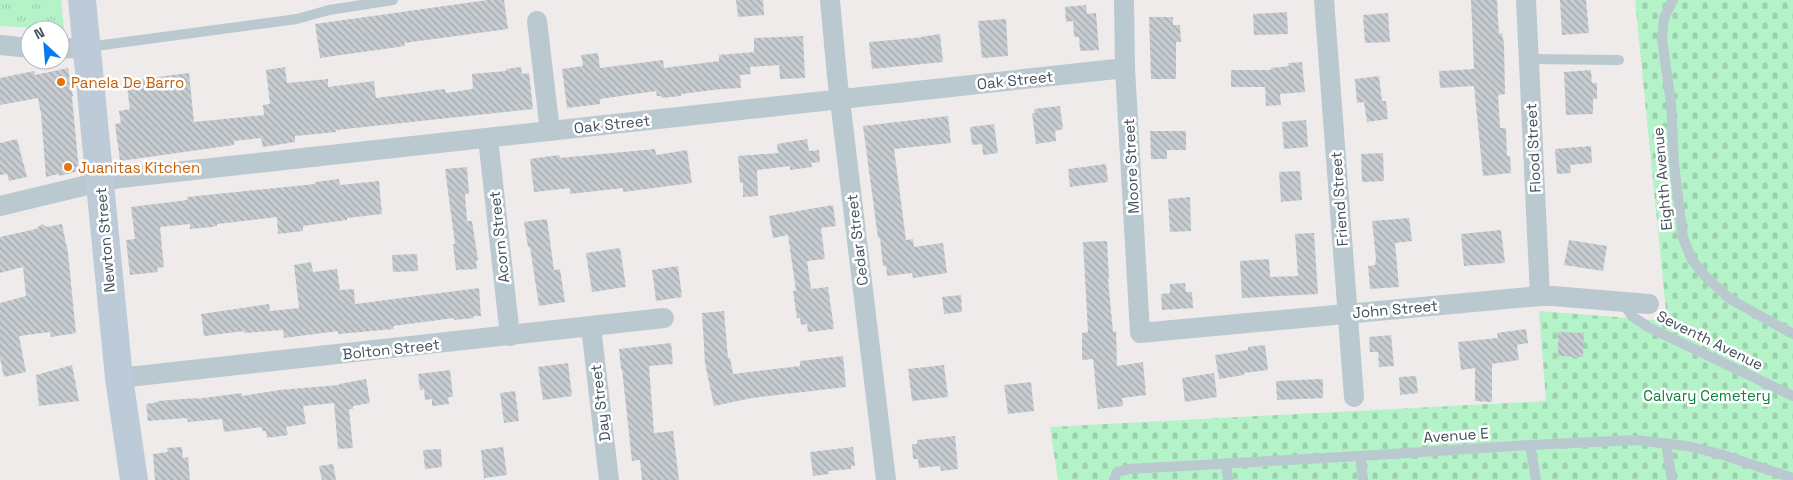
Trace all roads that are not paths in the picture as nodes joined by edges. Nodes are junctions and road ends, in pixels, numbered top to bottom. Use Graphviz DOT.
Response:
graph roads {
  1 [pos="82,0"];
  2 [pos="393,0"];
  3 [pos="830,0"];
  4 [pos="1124,0"];
  5 [pos="1324,0"];
  6 [pos="1526,0"];
  7 [pos="1673,0"];
  8 [pos="537,21"];
  9 [pos="0,45"];
  10 [pos="20,47"];
  11 [pos="87,48"];
  12 [pos="70,49"];
  13 [pos="1529,59"];
  14 [pos="1619,60"];
  15 [pos="1125,68"];
  16 [pos="839,99"];
  17 [pos="550,131"];
  18 [pos="488,138"];
  19 [pos="100,182"];
  20 [pos="0,206"];
  21 [pos="1540,296"];
  22 [pos="1622,302"];
  23 [pos="1649,304"];
  24 [pos="1348,313"];
  25 [pos="664,318"];
  26 [pos="591,327"];
  27 [pos="1140,333"];
  28 [pos="1793,334"];
  29 [pos="510,336"];
  30 [pos="118,378"];
  31 [pos="1793,396"];
  32 [pos="1354,397"];
  33 [pos="1666,443"];
  34 [pos="1530,445"];
  35 [pos="1360,456"];
  36 [pos="1226,463"];
  37 [pos="1115,476"];
  38 [pos="1793,478"];
  39 [pos="134,480"];
  40 [pos="609,480"];
  41 [pos="886,480"];
  42 [pos="1228,480"];
  43 [pos="1363,480"];
  44 [pos="1536,480"];
  45 [pos="1672,480"];
  1 -- 11 [label="main road, Newton Street"];
  2 -- 11 [label="lane"];
  3 -- 16 [label="street, Cedar Street"];
  4 -- 15 [label="street, Moore Street"];
  5 -- 24 [label="street, Friend Street"];
  6 -- 13 [label="street, Flood Street"];
  7 -- 28 [label="lane, Eighth Avenue"];
  8 -- 17 [label="street"];
  9 -- 10 [label="street"];
  11 -- 12 [label="street"];
  11 -- 19 [label="main road, Newton Street"];
  13 -- 14 [label="lane"];
  13 -- 21 [label="street, Flood Street"];
  15 -- 16 [label="street, Oak Street"];
  15 -- 27 [label="street, Moore Street"];
  16 -- 17 [label="street, Oak Street"];
  16 -- 41 [label="street, Cedar Street"];
  17 -- 18 [label="street, Oak Street"];
  18 -- 19 [label="street, Oak Street"];
  18 -- 29 [label="street, Acorn Street"];
  19 -- 20 [label="street, Oak Street"];
  19 -- 30 [label="main road, Newton Street"];
  21 -- 22 [label="street, John Street"];
  21 -- 24 [label="street, John Street"];
  22 -- 23 [label="street, John Street"];
  22 -- 31 [label="lane, Seventh Avenue"];
  24 -- 27 [label="street, John Street"];
  24 -- 32 [label="street, Friend Street"];
  25 -- 26 [label="street, Bolton Street"];
  26 -- 29 [label="street, Bolton Street"];
  26 -- 40 [label="street, Day Street"];
  29 -- 30 [label="street, Bolton Street"];
  30 -- 39 [label="main road, Newton Street"];
  33 -- 34 [label="lane, Avenue E"];
  33 -- 38 [label="lane, Avenue E"];
  33 -- 45 [label="lane"];
  34 -- 35 [label="lane, Avenue E"];
  34 -- 44 [label="lane"];
  35 -- 36 [label="lane, Avenue E"];
  35 -- 43 [label="lane"];
  36 -- 37 [label="lane, Avenue E"];
  36 -- 42 [label="lane"];
}
